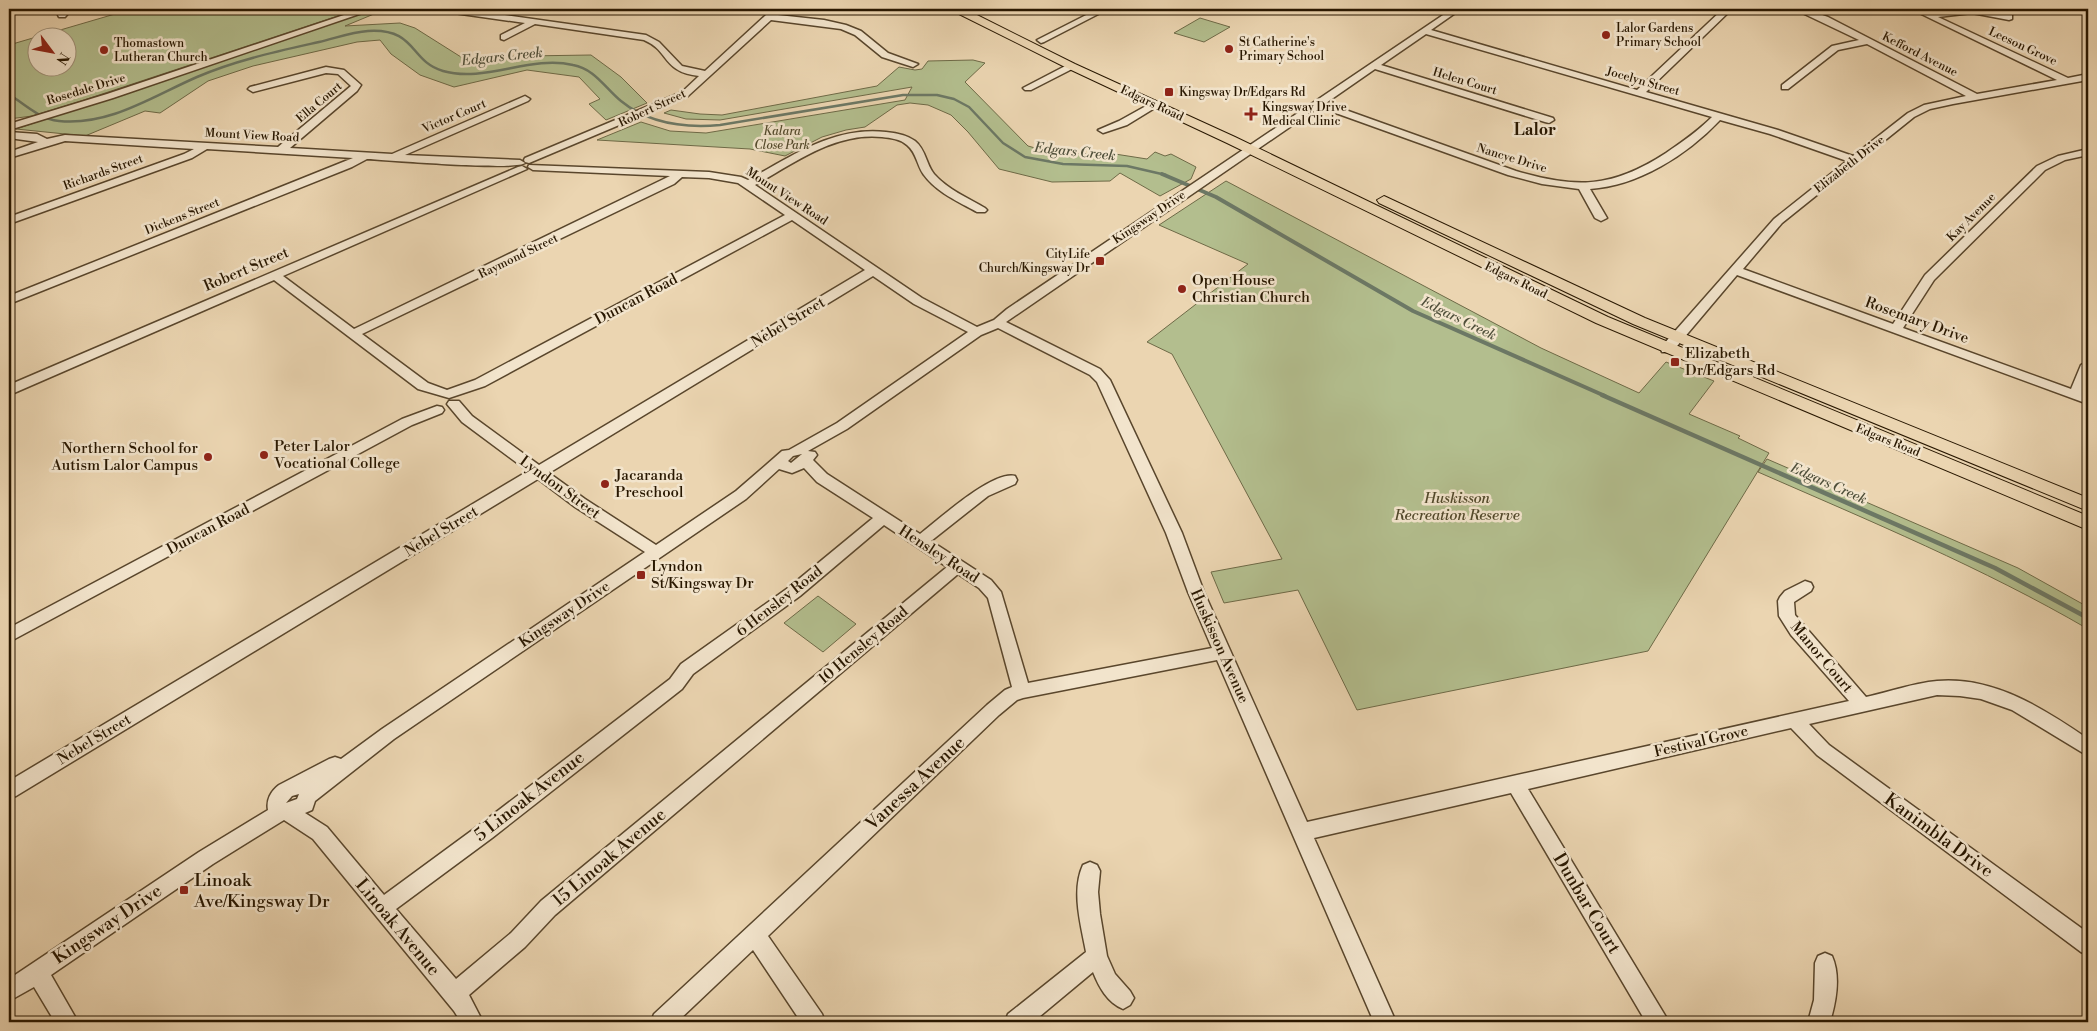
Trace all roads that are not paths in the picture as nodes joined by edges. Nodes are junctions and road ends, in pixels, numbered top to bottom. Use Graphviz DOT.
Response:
graph roads {
  1 [pos="370,9"];
  2 [pos="447,9"];
  3 [pos="782,9"];
  4 [pos="957,9"];
  5 [pos="978,9"];
  6 [pos="1104,9"];
  7 [pos="1457,9"];
  8 [pos="1728,9"];
  9 [pos="1798,9"];
  10 [pos="1915,9"];
  11 [pos="1929,15"];
  12 [pos="769,17"];
  13 [pos="2009,17"];
  14 [pos="533,22"];
  15 [pos="1424,31"];
  16 [pos="504,37"];
  17 [pos="1041,40"];
  18 [pos="1868,41"];
  19 [pos="913,64"];
  20 [pos="1071,66"];
  21 [pos="1373,66"];
  22 [pos="708,74"];
  23 [pos="2088,77"];
  24 [pos="1128,80"];
  25 [pos="2067,81"];
  26 [pos="1115,86"];
  27 [pos="1785,87"];
  28 [pos="1028,88"];
  29 [pos="253,89"];
  30 [pos="1639,93"];
  31 [pos="1976,97"];
  32 [pos="525,99"];
  33 [pos="1318,103"];
  34 [pos="1155,104"];
  35 [pos="1718,116"];
  36 [pos="1549,120"];
  37 [pos="1225,123"];
  38 [pos="9,127"];
  39 [pos="1103,130"];
  40 [pos="9,135"];
  41 [pos="46,142"];
  42 [pos="1255,142"];
  43 [pos="204,146"];
  44 [pos="280,151"];
  45 [pos="2088,152"];
  46 [pos="9,155"];
  47 [pos="364,156"];
  48 [pos="394,157"];
  49 [pos="1854,160"];
  50 [pos="526,165"];
  51 [pos="680,174"];
  52 [pos="749,184"];
  53 [pos="1582,185"];
  54 [pos="981,210"];
  55 [pos="793,215"];
  56 [pos="1601,218"];
  57 [pos="9,221"];
  58 [pos="1734,270"];
  59 [pos="873,271"];
  60 [pos="274,275"];
  61 [pos="9,300"];
  62 [pos="998,323"];
  63 [pos="1895,330"];
  64 [pos="976,332"];
  65 [pos="353,334"];
  66 [pos="1672,343"];
  67 [pos="2088,366"];
  68 [pos="9,390"];
  69 [pos="2075,395"];
  70 [pos="2088,400"];
  71 [pos="443,402"];
  72 [pos="796,461"];
  73 [pos="538,472"];
  74 [pos="1010,480"];
  75 [pos="2031,489"];
  76 [pos="2088,505"];
  77 [pos="883,518"];
  78 [pos="2088,523"];
  79 [pos="920,542"];
  80 [pos="656,552"];
  81 [pos="958,566"];
  82 [pos="1805,587"];
  83 [pos="9,636"];
  84 [pos="1224,652"];
  85 [pos="676,684"];
  86 [pos="1022,692"];
  87 [pos="1862,704"];
  88 [pos="1794,720"];
  89 [pos="768,725"];
  90 [pos="2088,748"];
  91 [pos="1515,783"];
  92 [pos="9,790"];
  93 [pos="305,793"];
  94 [pos="282,808"];
  95 [pos="1302,832"];
  96 [pos="320,833"];
  97 [pos="1090,871"];
  98 [pos="382,908"];
  99 [pos="755,935"];
  100 [pos="2088,945"];
  101 [pos="1097,956"];
  102 [pos="1825,963"];
  103 [pos="38,972"];
  104 [pos="9,991"];
  105 [pos="454,994"];
  106 [pos="1123,998"];
  107 [pos="67,1022"];
  108 [pos="472,1022"];
  109 [pos="662,1022"];
  110 [pos="814,1022"];
  111 [pos="1016,1022"];
  112 [pos="1385,1022"];
  113 [pos="1658,1022"];
  114 [pos="1819,1022"];
  1 -- 38 [label="street, Rosedale Drive"];
  2 -- 14 [label="street"];
  3 -- 12 [label="street, Robert Street"];
  4 -- 20 [label="main road, Edgars Road"];
  5 -- 17 [label="main road, Edgars Road"];
  6 -- 17 [label="street"];
  7 -- 15 [label="street, Kingsway Drive"];
  8 -- 30 [label="street"];
  9 -- 18 [label="street, Kefford Avenue"];
  10 -- 11 [label="street, Leeson Grove"];
  11 -- 13 [label="street"];
  11 -- 25 [label="street, Leeson Grove"];
  12 -- 19 [label="street"];
  12 -- 22 [label="street, Robert Street"];
  14 -- 16 [label="street"];
  14 -- 22 [label="street"];
  15 -- 21 [label="street, Kingsway Drive"];
  15 -- 30 [label="street, Jocelyn Street"];
  17 -- 24 [label="main road, Edgars Road"];
  18 -- 27 [label="street"];
  18 -- 31 [label="street, Kefford Avenue"];
  20 -- 26 [label="main road, Edgars Road"];
  20 -- 28 [label="street"];
  21 -- 33 [label="street, Kingsway Drive"];
  21 -- 36 [label="street, Helen Court"];
  22 -- 50 [label="street, Robert Street"];
  23 -- 25 [label="street, Elizabeth Drive"];
  24 -- 26 [label="main road"];
  24 -- 37 [label="main road, Edgars Road"];
  25 -- 31 [label="street, Elizabeth Drive"];
  26 -- 34 [label="main road, Edgars Road"];
  29 -- 44 [label="street, Ella Court"];
  30 -- 35 [label="street, Jocelyn Street"];
  31 -- 49 [label="street, Elizabeth Drive"];
  32 -- 48 [label="street, Victor Court"];
  33 -- 42 [label="street, Kingsway Drive"];
  33 -- 53 [label="street, Nancye Drive"];
  34 -- 39 [label="street"];
  34 -- 42 [label="main road, Edgars Road"];
  35 -- 49 [label="street, Jocelyn Street"];
  35 -- 53 [label="street, Nancye Drive"];
  40 -- 41 [label="street, Mount View Road"];
  41 -- 43 [label="street, Mount View Road"];
  41 -- 46 [label="street"];
  42 -- 62 [label="street, Kingsway Drive"];
  42 -- 66 [label="main road, Edgars Road"];
  43 -- 44 [label="street, Mount View Road"];
  43 -- 57 [label="street, Richards Street"];
  44 -- 47 [label="street, Mount View Road"];
  45 -- 63 [label="street, Kay Avenue"];
  47 -- 48 [label="street, Mount View Road"];
  47 -- 61 [label="street, Dickens Street"];
  48 -- 50 [label="street, Mount View Road"];
  49 -- 58 [label="street, Elizabeth Drive"];
  50 -- 51 [label="street, Mount View Road"];
  50 -- 60 [label="street, Robert Street"];
  51 -- 52 [label="street, Mount View Road"];
  51 -- 65 [label="street, Raymond Street"];
  52 -- 54 [label="street"];
  52 -- 55 [label="street, Mount View Road"];
  53 -- 56 [label="street"];
  55 -- 59 [label="street, Mount View Road"];
  55 -- 71 [label="street, Duncan Road"];
  58 -- 63 [label="street, Rosemary Drive"];
  58 -- 66 [label="street, Elizabeth Drive"];
  59 -- 64 [label="street, Mount View Road"];
  59 -- 73 [label="street, Nebel Street"];
  60 -- 65 [label="street"];
  60 -- 68 [label="street, Robert Street"];
  62 -- 64 [label="street, Kingsway Drive"];
  62 -- 84 [label="street, Huskisson Avenue"];
  63 -- 69 [label="street, Rosemary Drive"];
  64 -- 72 [label="street, Kingsway Drive"];
  65 -- 71 [label="street"];
  66 -- 75 [label="main road, Edgars Road"];
  67 -- 69 [label="street"];
  69 -- 70 [label="street, Rosemary Drive"];
  71 -- 73 [label="street, Lyndon Street"];
  71 -- 83 [label="street, Duncan Road"];
  72 -- 77 [label="street, Hensley Road"];
  72 -- 80 [label="street, Kingsway Drive"];
  73 -- 80 [label="street, Lyndon Street"];
  73 -- 92 [label="street, Nebel Street"];
  74 -- 79 [label="street"];
  75 -- 76 [label="main road, Edgars Road"];
  75 -- 78 [label="main road, Edgars Road"];
  77 -- 79 [label="street, Hensley Road"];
  77 -- 85 [label="street, 6 Hensley Road"];
  79 -- 81 [label="street, Hensley Road"];
  80 -- 93 [label="street, Kingsway Drive"];
  81 -- 86 [label="street, Hensley Road"];
  81 -- 89 [label="street, 10 Hensley Road"];
  82 -- 87 [label="street, Manor Court"];
  84 -- 86 [label="street, Vanessa Avenue"];
  84 -- 95 [label="street, Huskisson Avenue"];
  85 -- 98 [label="street, 5 Linoak Avenue"];
  86 -- 99 [label="street, Vanessa Avenue"];
  87 -- 88 [label="street, Festival Grove"];
  87 -- 90 [label="street, Festival Grove"];
  88 -- 91 [label="street, Festival Grove"];
  88 -- 100 [label="street, Kanimbla Drive"];
  89 -- 105 [label="street, 15 Linoak Avenue"];
  91 -- 95 [label="street, Festival Grove"];
  91 -- 113 [label="street, Dunbar Court"];
  93 -- 94 [label="street, Kingsway Drive"];
  93 -- 96 [label="street, Linoak Avenue"];
  94 -- 96 [label="street, Linoak Avenue"];
  94 -- 103 [label="street, Kingsway Drive"];
  95 -- 112 [label="street, Huskisson Avenue"];
  96 -- 98 [label="street, Linoak Avenue"];
  97 -- 101 [label="street"];
  98 -- 105 [label="street, Linoak Avenue"];
  99 -- 109 [label="street, Vanessa Avenue"];
  99 -- 110 [label="street"];
  101 -- 106 [label="street"];
  101 -- 111 [label="street"];
  102 -- 114 [label="street"];
  103 -- 104 [label="street, Kingsway Drive"];
  103 -- 107 [label="street"];
  105 -- 108 [label="street, Linoak Avenue"];
}
